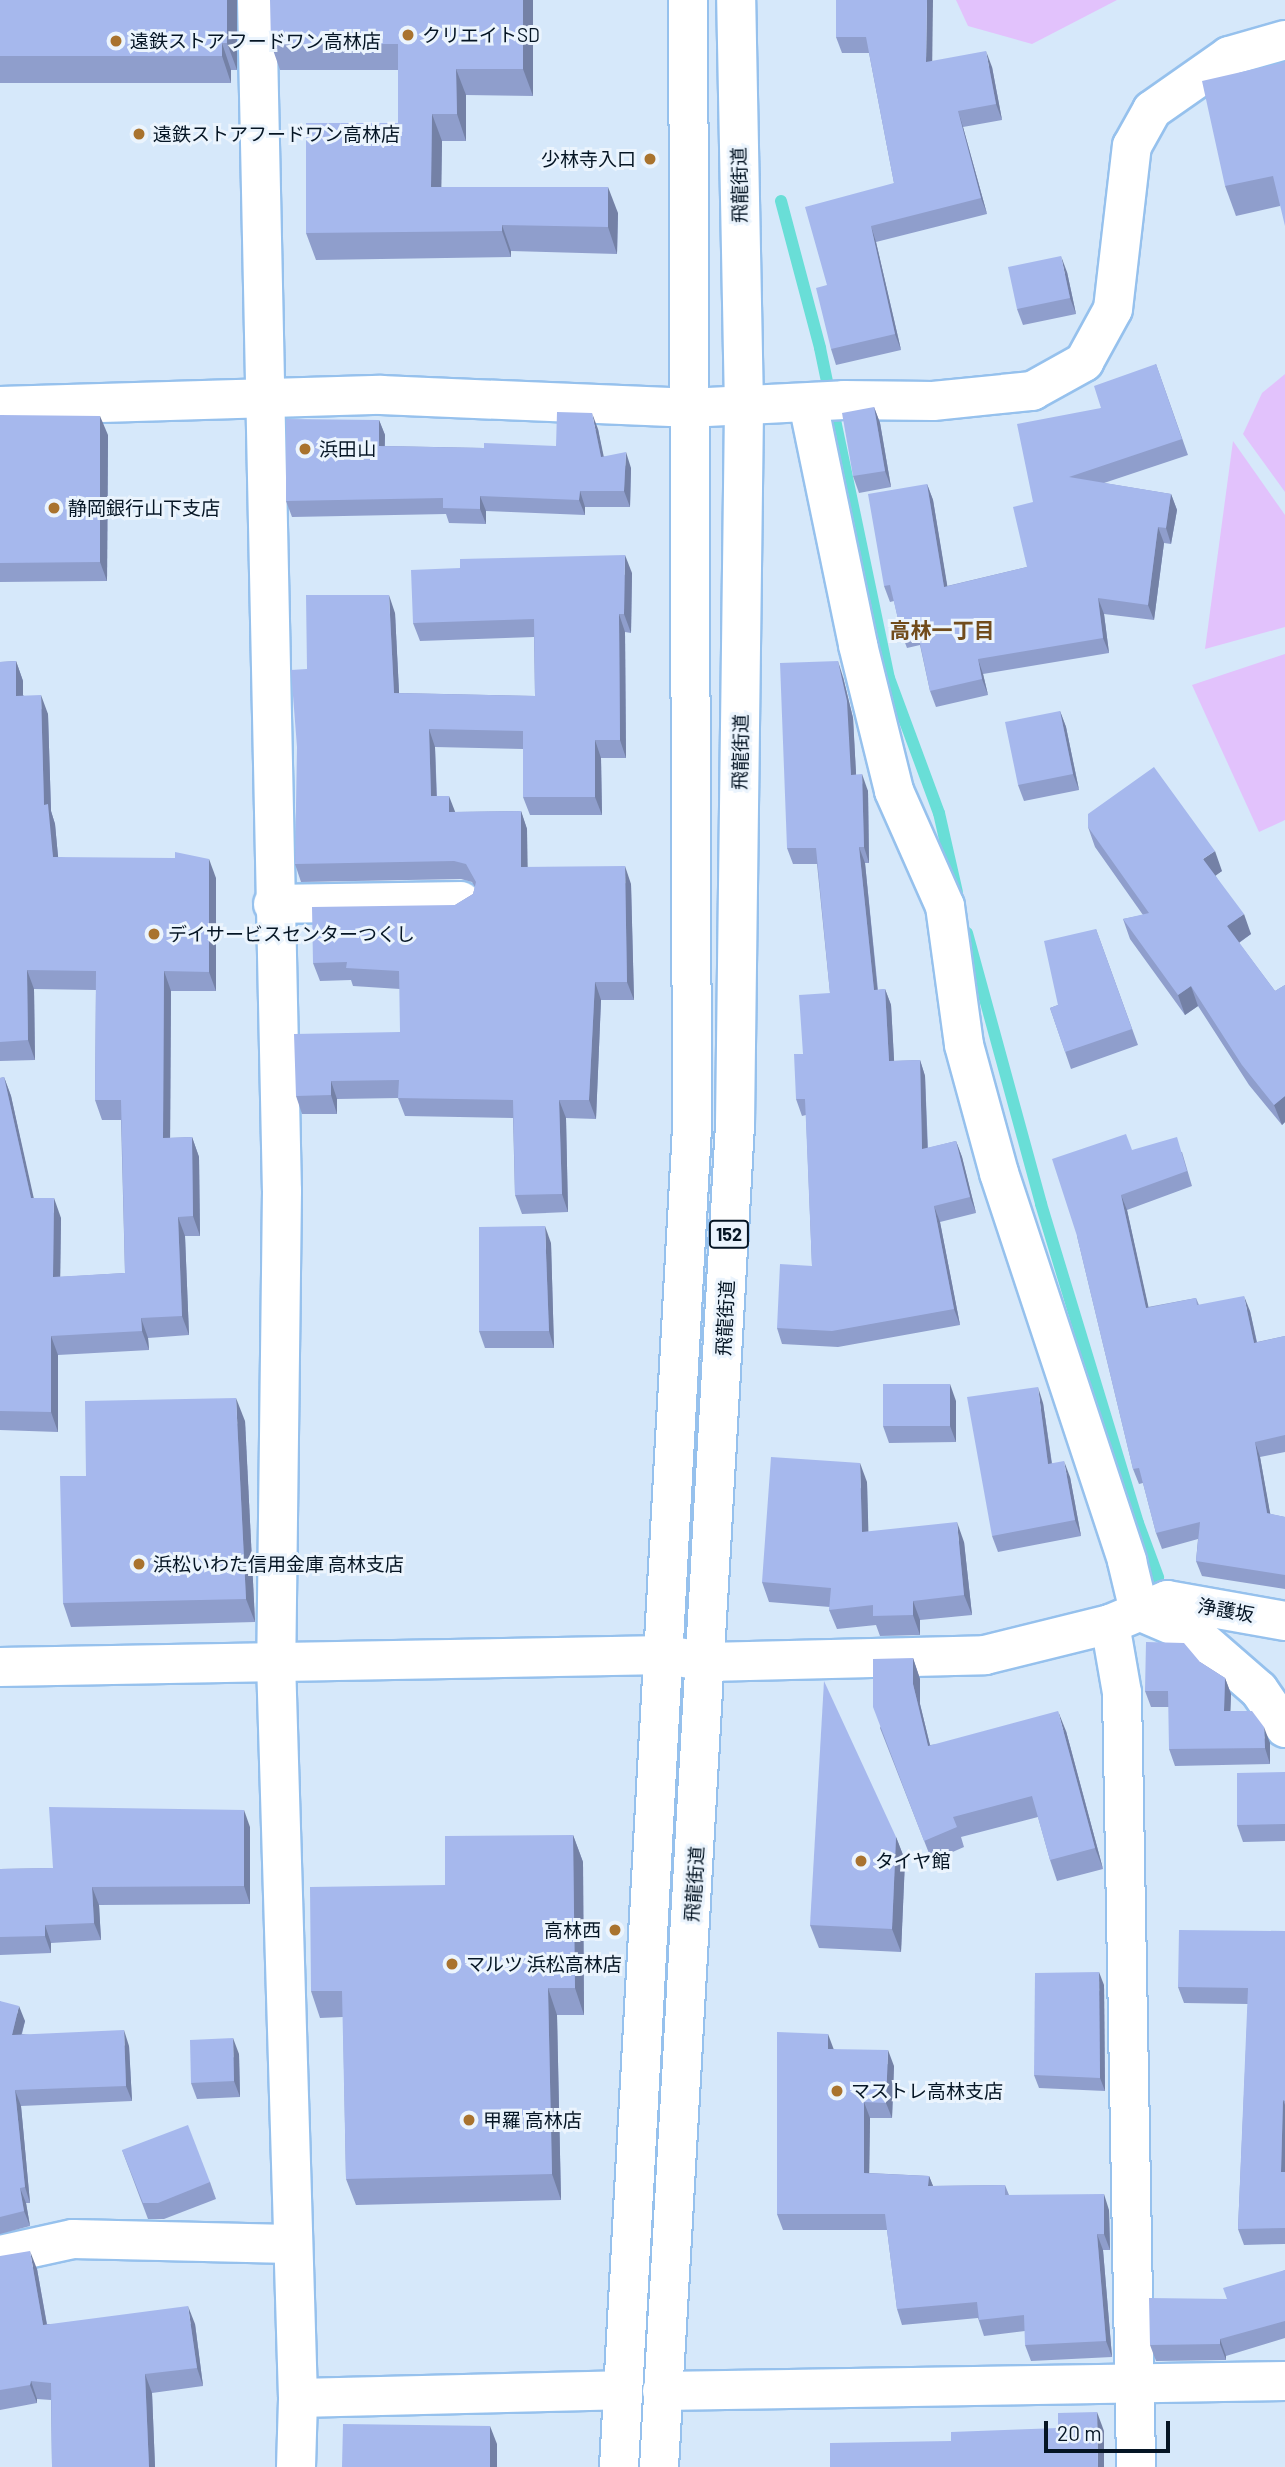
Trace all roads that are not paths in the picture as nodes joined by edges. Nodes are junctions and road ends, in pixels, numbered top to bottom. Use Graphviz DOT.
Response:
graph roads {
  1 [pos="257,0"];
  2 [pos="688,0"];
  3 [pos="736,0"];
  4 [pos="1285,40"];
  5 [pos="265,399"];
  6 [pos="824,401"];
  7 [pos="0,406"];
  8 [pos="744,407"];
  9 [pos="688,408"];
  10 [pos="461,901"];
  11 [pos="273,904"];
  12 [pos="1138,1612"];
  13 [pos="1285,1621"];
  14 [pos="666,1656"];
  15 [pos="276,1661"];
  16 [pos="708,1662"];
  17 [pos="0,1667"];
  18 [pos="1285,1728"];
  19 [pos="291,2244"];
  20 [pos="0,2255"];
  21 [pos="1285,2381"];
  22 [pos="1136,2383"];
  23 [pos="620,2390"];
  24 [pos="663,2391"];
  25 [pos="298,2398"];
  26 [pos="296,2467"];
  27 [pos="619,2467"];
  28 [pos="659,2467"];
  29 [pos="1136,2467"];
  1 -- 5 [label="main road"];
  2 -- 9 [label="main road, 152"];
  3 -- 8 [label="main road, 飛龍街道 / 152"];
  4 -- 6 [label="main road"];
  5 -- 7 [label="main road"];
  5 -- 9 [label="main road"];
  5 -- 11 [label="main road"];
  6 -- 8 [label="main road"];
  6 -- 12 [label="main road"];
  8 -- 9 [label="main road"];
  8 -- 16 [label="main road, 飛龍街道 / 152"];
  9 -- 14 [label="main road, 152"];
  10 -- 11 [label="main road"];
  11 -- 15 [label="main road"];
  12 -- 13 [label="main road, 浄護坂"];
  12 -- 16 [label="main road"];
  12 -- 18 [label="main road"];
  12 -- 22 [label="main road"];
  14 -- 15 [label="main road"];
  14 -- 16 [label="main road"];
  14 -- 23 [label="main road, 152"];
  15 -- 17 [label="main road"];
  15 -- 19 [label="main road"];
  16 -- 24 [label="main road, 飛龍街道 / 152"];
  19 -- 20 [label="main road"];
  19 -- 25 [label="main road"];
  21 -- 22 [label="main road"];
  22 -- 24 [label="main road"];
  22 -- 29 [label="main road"];
  23 -- 25 [label="main road"];
  23 -- 27 [label="main road, 152"];
  24 -- 28 [label="main road, 飛龍街道 / 152"];
  25 -- 26 [label="main road"];
}
